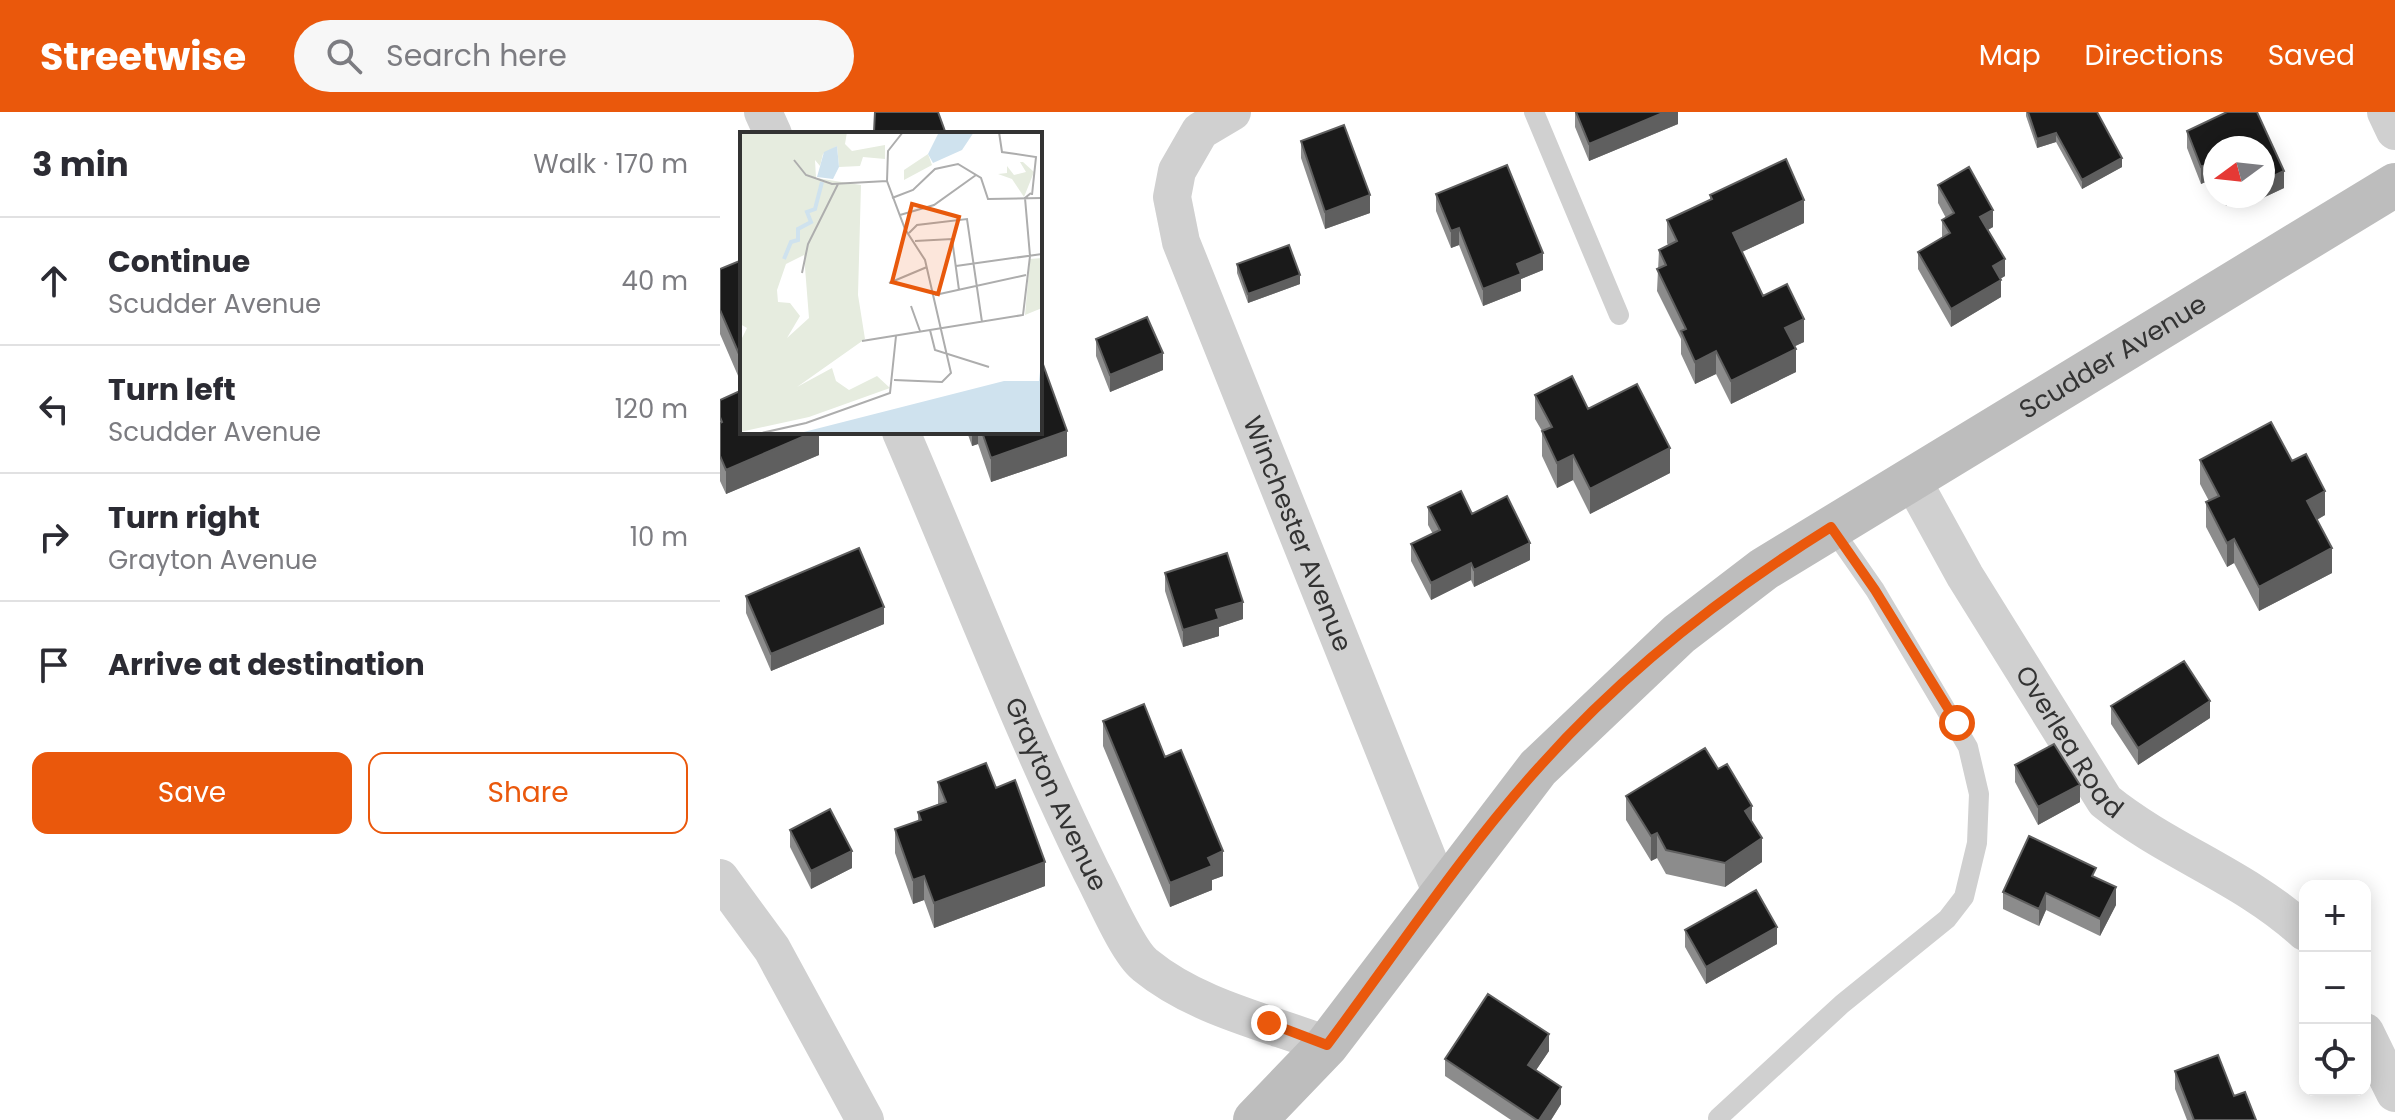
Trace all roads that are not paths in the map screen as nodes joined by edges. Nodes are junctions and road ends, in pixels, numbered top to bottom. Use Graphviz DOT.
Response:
graph roads {
  1 [pos="763,112"];
  2 [pos="1232,112"];
  3 [pos="1534,112"];
  4 [pos="2386,112"];
  5 [pos="2395,131"];
  6 [pos="772,132"];
  7 [pos="2395,185"];
  8 [pos="1619,315"];
  9 [pos="902,434"];
  10 [pos="1911,478"];
  11 [pos="1831,527"];
  12 [pos="720,878"];
  13 [pos="1441,892"];
  14 [pos="2299,926"];
  15 [pos="2371,1044"];
  16 [pos="1327,1045"];
  17 [pos="2395,1093"];
  18 [pos="1718,1118"];
  19 [pos="865,1120"];
  20 [pos="1255,1120"];
  1 -- 6 [label="street"];
  2 -- 13 [label="street, Winchester Avenue"];
  3 -- 8 [label="lane"];
  4 -- 5 [label="street"];
  7 -- 10 [label="street, Scudder Avenue"];
  9 -- 16 [label="street, Grayton Avenue"];
  10 -- 11 [label="street, Scudder Avenue"];
  10 -- 14 [label="street, Overlea Road"];
  11 -- 13 [label="street, Scudder Avenue"];
  11 -- 18 [label="lane"];
  12 -- 19 [label="street"];
  13 -- 16 [label="street, Scudder Avenue"];
  15 -- 17 [label="street"];
  16 -- 20 [label="street, Scudder Avenue"];
}
